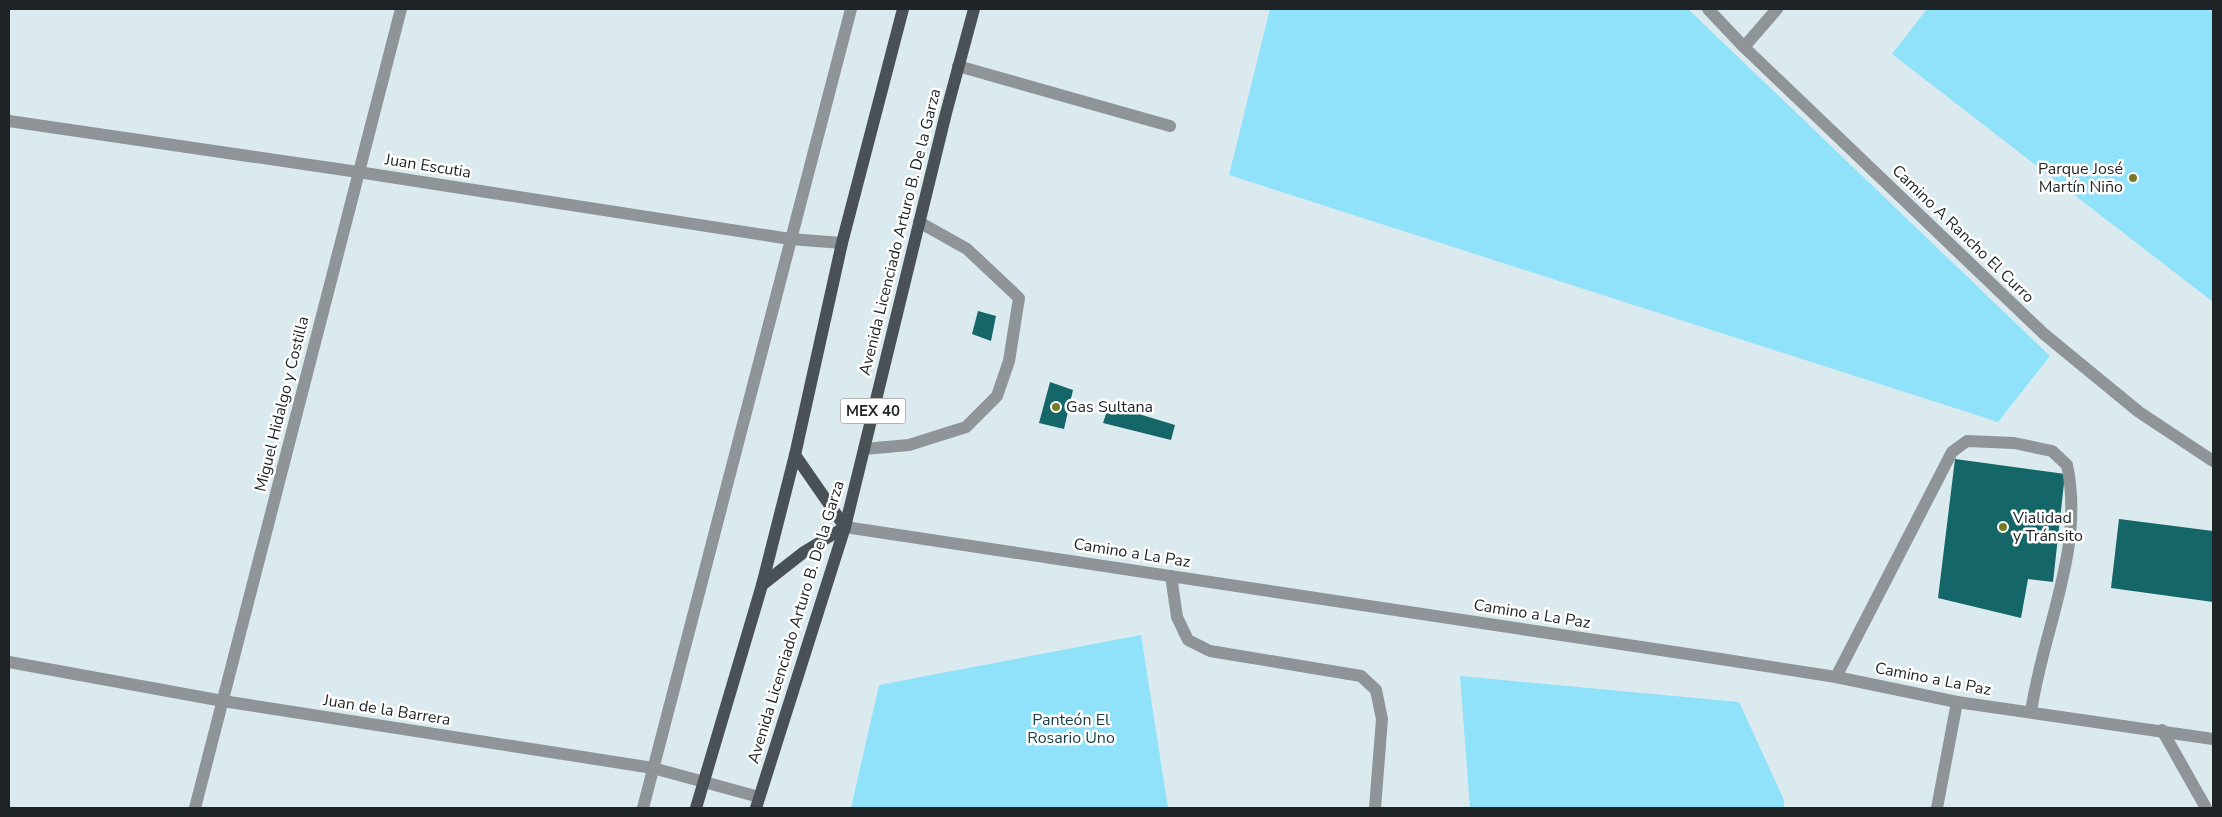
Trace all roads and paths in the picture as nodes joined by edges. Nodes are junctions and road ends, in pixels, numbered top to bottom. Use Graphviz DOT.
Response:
graph roads {
  1 [pos="401,9"];
  2 [pos="851,9"];
  3 [pos="904,9"];
  4 [pos="974,9"];
  5 [pos="1708,9"];
  6 [pos="1778,9"];
  7 [pos="1744,47"];
  8 [pos="958,66"];
  9 [pos="9,121"];
  10 [pos="1170,126"];
  11 [pos="358,172"];
  12 [pos="919,222"];
  13 [pos="790,239"];
  14 [pos="842,243"];
  15 [pos="864,449"];
  16 [pos="795,455"];
  17 [pos="2213,461"];
  18 [pos="845,527"];
  19 [pos="1171,576"];
  20 [pos="762,585"];
  21 [pos="9,662"];
  22 [pos="1836,677"];
  23 [pos="223,701"];
  24 [pos="1957,702"];
  25 [pos="2031,712"];
  26 [pos="2162,730"];
  27 [pos="2213,739"];
  28 [pos="652,768"];
  29 [pos="703,782"];
  30 [pos="758,803"];
  31 [pos="195,808"];
  32 [pos="643,808"];
  33 [pos="696,808"];
  34 [pos="1375,808"];
  35 [pos="1937,808"];
  36 [pos="2206,808"];
  1 -- 11 [label="street, Miguel Hidalgo y Costilla"];
  2 -- 13 [label="street"];
  3 -- 14 [label="main road"];
  4 -- 8 [label="main road, Avenida Licenciado Arturo B. De la Garza / MEX 40"];
  5 -- 7 [label="street, Camino A Rancho El Curro"];
  6 -- 7 [label="street"];
  7 -- 17 [label="street, Camino A Rancho El Curro"];
  8 -- 10 [label="street"];
  8 -- 12 [label="main road, Avenida Licenciado Arturo B. De la Garza / MEX 40"];
  9 -- 11 [label="street, Juan Escutia"];
  11 -- 13 [label="street, Juan Escutia"];
  11 -- 23 [label="street, Miguel Hidalgo y Costilla"];
  12 -- 15 [label="main road, Avenida Licenciado Arturo B. De la Garza / MEX 40"];
  12 -- 15 [label="street"];
  13 -- 14 [label="street, Juan Escutia"];
  13 -- 28 [label="street"];
  14 -- 16 [label="main road"];
  15 -- 18 [label="main road, Avenida Licenciado Arturo B. De la Garza / MEX 40"];
  16 -- 18 [label="main road"];
  16 -- 20 [label="main road"];
  18 -- 19 [label="street, Camino a La Paz"];
  18 -- 20 [label="main road"];
  18 -- 30 [label="main road, Avenida Licenciado Arturo B. De la Garza / MEX 40"];
  19 -- 22 [label="street, Camino a La Paz"];
  19 -- 34 [label="street"];
  20 -- 29 [label="main road"];
  21 -- 23 [label="street, Juan de la Barrera"];
  22 -- 24 [label="street, Camino a La Paz"];
  22 -- 25 [label="street"];
  23 -- 28 [label="street, Juan de la Barrera"];
  23 -- 31 [label="street, Miguel Hidalgo y Costilla"];
  24 -- 25 [label="street, Camino a La Paz"];
  24 -- 35 [label="street"];
  25 -- 26 [label="street, Camino a La Paz"];
  26 -- 27 [label="street, Camino a La Paz"];
  26 -- 36 [label="street"];
  28 -- 29 [label="street, Juan de la Barrera"];
  28 -- 32 [label="street"];
  29 -- 30 [label="street, Juan de la Barrera"];
  29 -- 33 [label="main road"];
}
